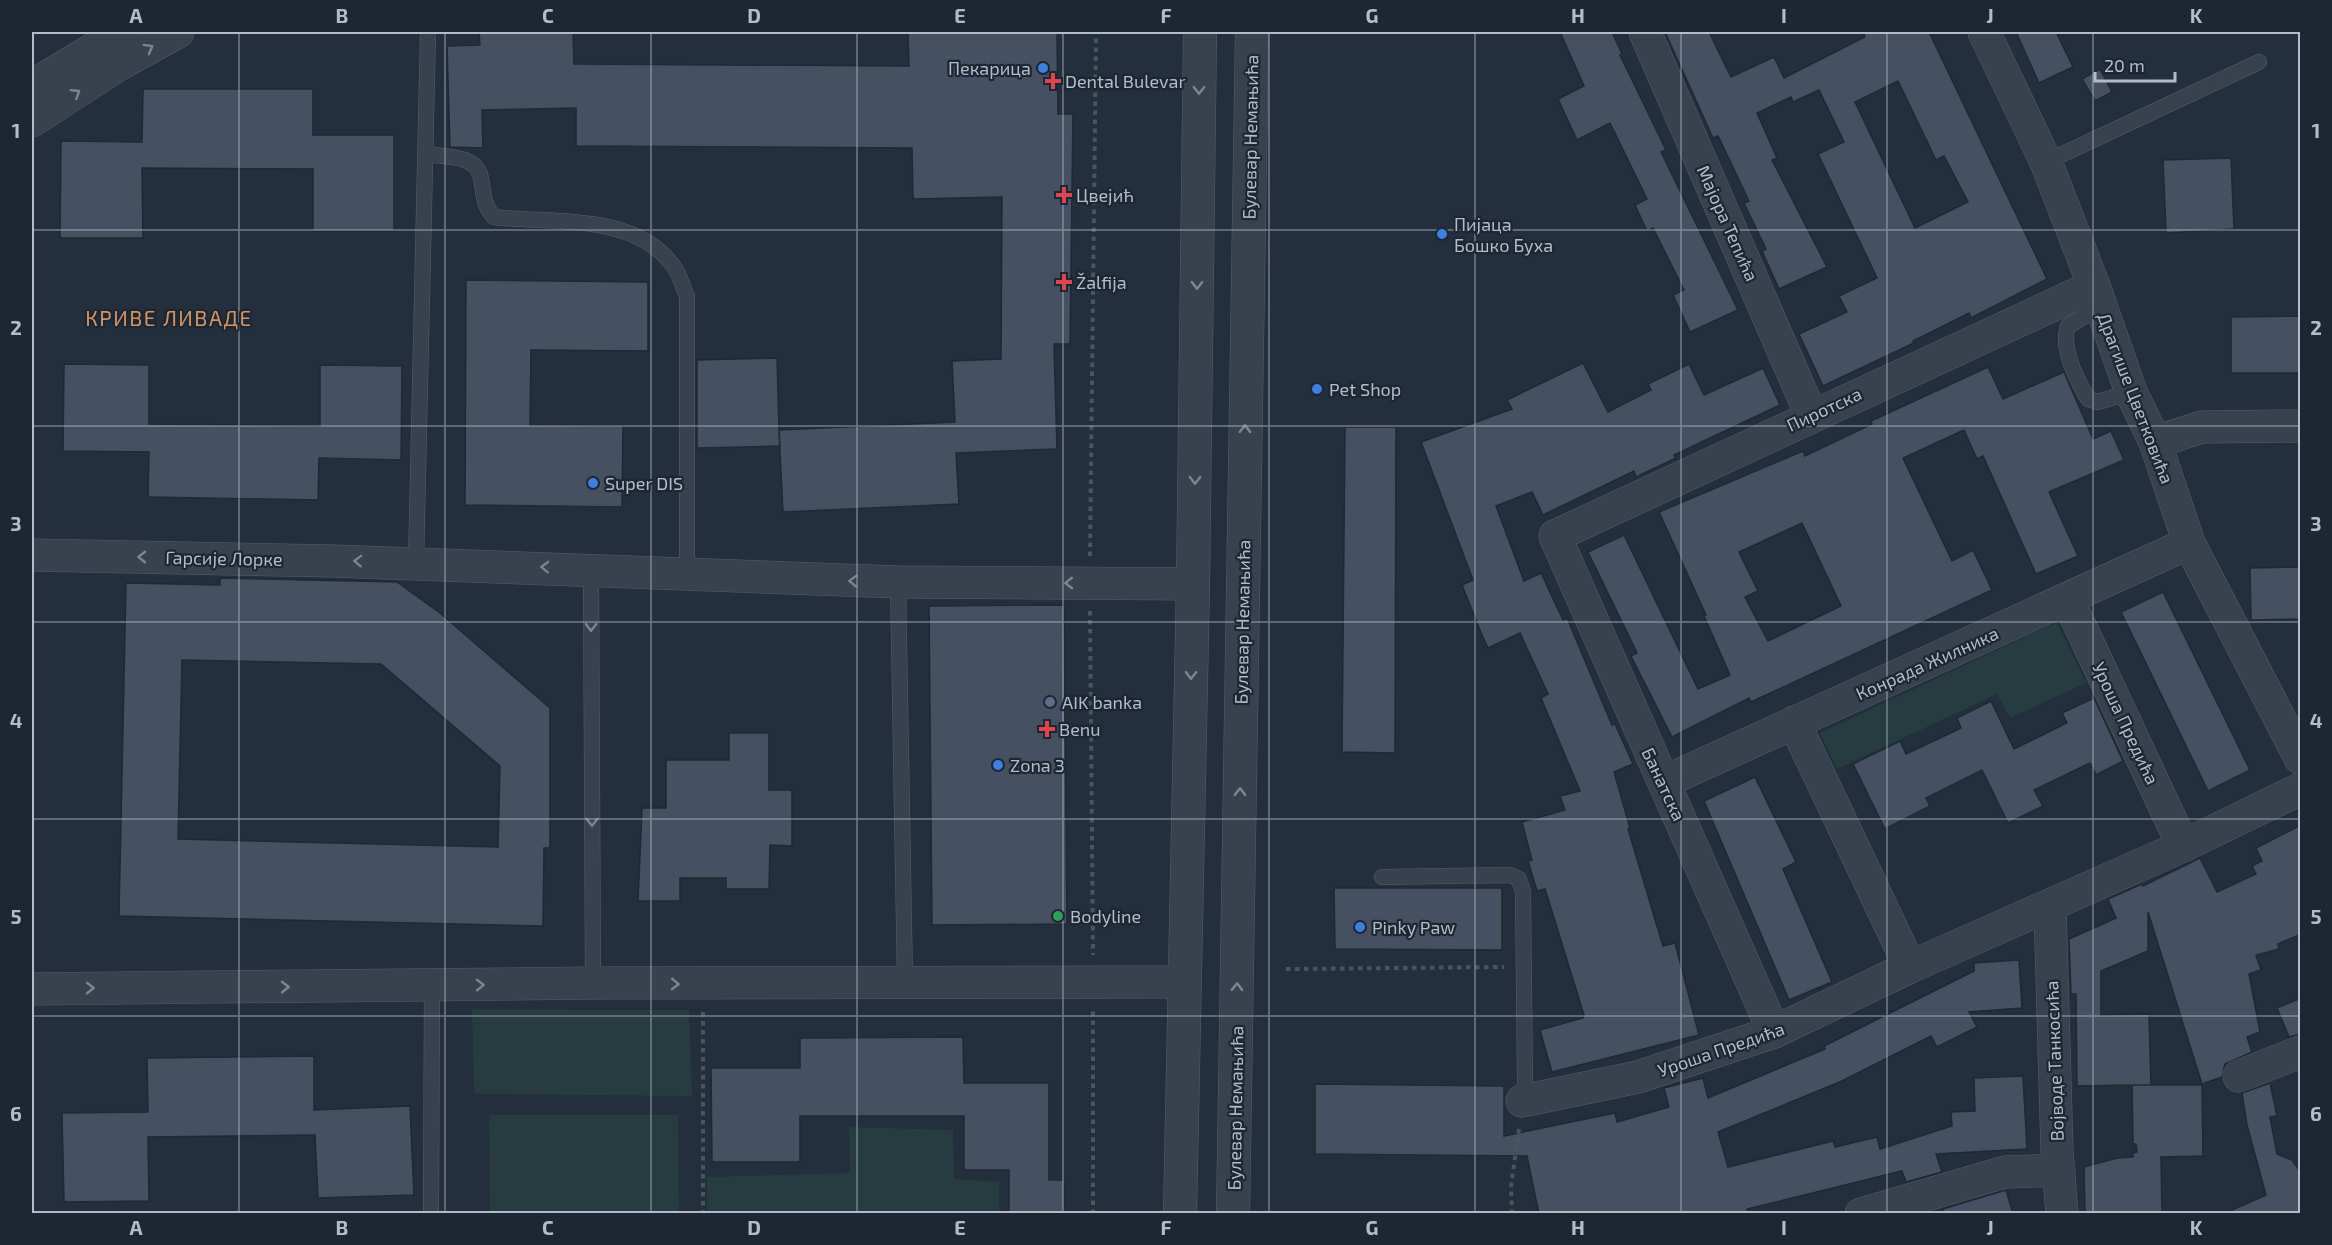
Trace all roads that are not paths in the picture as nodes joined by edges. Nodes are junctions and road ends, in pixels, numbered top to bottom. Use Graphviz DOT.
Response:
graph roads {
  1 [pos="122,32"];
  2 [pos="178,32"];
  3 [pos="428,32"];
  4 [pos="1200,32"];
  5 [pos="1252,32"];
  6 [pos="1644,32"];
  7 [pos="1984,32"];
  8 [pos="2259,62"];
  9 [pos="32,86"];
  10 [pos="32,121"];
  11 [pos="427,154"];
  12 [pos="2046,162"];
  13 [pos="2098,296"];
  14 [pos="2131,392"];
  15 [pos="1811,415"];
  16 [pos="2301,426"];
  17 [pos="2155,442"];
  18 [pos="1555,536"];
  19 [pos="2189,543"];
  20 [pos="32,555"];
  21 [pos="416,564"];
  22 [pos="591,569"];
  23 [pos="687,576"];
  24 [pos="898,582"];
  25 [pos="1193,584"];
  26 [pos="2068,600"];
  27 [pos="1794,722"];
  28 [pos="2301,758"];
  29 [pos="1664,782"];
  30 [pos="2301,789"];
  31 [pos="2183,846"];
  32 [pos="1382,877"];
  33 [pos="2050,908"];
  34 [pos="1910,968"];
  35 [pos="1184,982"];
  36 [pos="593,983"];
  37 [pos="905,983"];
  38 [pos="432,986"];
  39 [pos="32,989"];
  40 [pos="1774,1032"];
  41 [pos="2301,1052"];
  42 [pos="2239,1076"];
  43 [pos="1522,1101"];
  44 [pos="2059,1170"];
  45 [pos="430,1214"];
  46 [pos="1180,1214"];
  47 [pos="1233,1214"];
  48 [pos="1861,1214"];
  49 [pos="2062,1214"];
  1 -- 9 [label="street"];
  10 -- 2 [label="street, one-way"];
  3 -- 11 [label="lane"];
  4 -- 25 [label="street, one-way"];
  47 -- 5 [label="street, Булевар Немањића, one-way"];
  6 -- 15 [label="street, Мајора Тепића"];
  7 -- 12 [label="street, Драгише Цветковића"];
  8 -- 12 [label="lane"];
  11 -- 21 [label="lane"];
  11 -- 23 [label="lane"];
  12 -- 13 [label="street, Драгише Цветковића"];
  13 -- 14 [label="street, Драгише Цветковића"];
  13 -- 14 [label="lane"];
  13 -- 15 [label="street, Пиротска"];
  14 -- 17 [label="street, Драгише Цветковића"];
  15 -- 18 [label="street, Пиротска"];
  16 -- 17 [label="street"];
  17 -- 19 [label="street, Драгише Цветковића"];
  18 -- 29 [label="street, Банатска"];
  19 -- 26 [label="street, Конрада Жилника"];
  19 -- 28 [label="street, Драгише Цветковића"];
  21 -- 20 [label="street, Гарсије Лорке, one-way"];
  22 -- 21 [label="street, Гарсије Лорке, one-way"];
  22 -- 23 [label="street, Гарсије Лорке"];
  22 -- 36 [label="lane, one-way"];
  24 -- 23 [label="street, one-way"];
  25 -- 24 [label="street, one-way"];
  24 -- 37 [label="lane"];
  25 -- 35 [label="street, one-way"];
  26 -- 27 [label="street, Конрада Жилника"];
  26 -- 31 [label="street, Уроша Предића"];
  27 -- 29 [label="street, Конрада Жилника"];
  27 -- 34 [label="street"];
  29 -- 40 [label="street, Банатска"];
  30 -- 31 [label="street, Уроша Предића"];
  31 -- 33 [label="street, Уроша Предића"];
  32 -- 43 [label="lane"];
  33 -- 34 [label="street, Уроша Предића"];
  33 -- 44 [label="street, Војводе Танкосића"];
  34 -- 40 [label="street, Уроша Предића"];
  35 -- 37 [label="street"];
  35 -- 46 [label="street"];
  36 -- 37 [label="street, one-way"];
  38 -- 36 [label="street, one-way"];
  39 -- 38 [label="street, one-way"];
  38 -- 45 [label="lane"];
  40 -- 43 [label="street, Уроша Предића"];
  41 -- 42 [label="street"];
  44 -- 48 [label="street"];
  44 -- 49 [label="street, Војводе Танкосића"];
}
